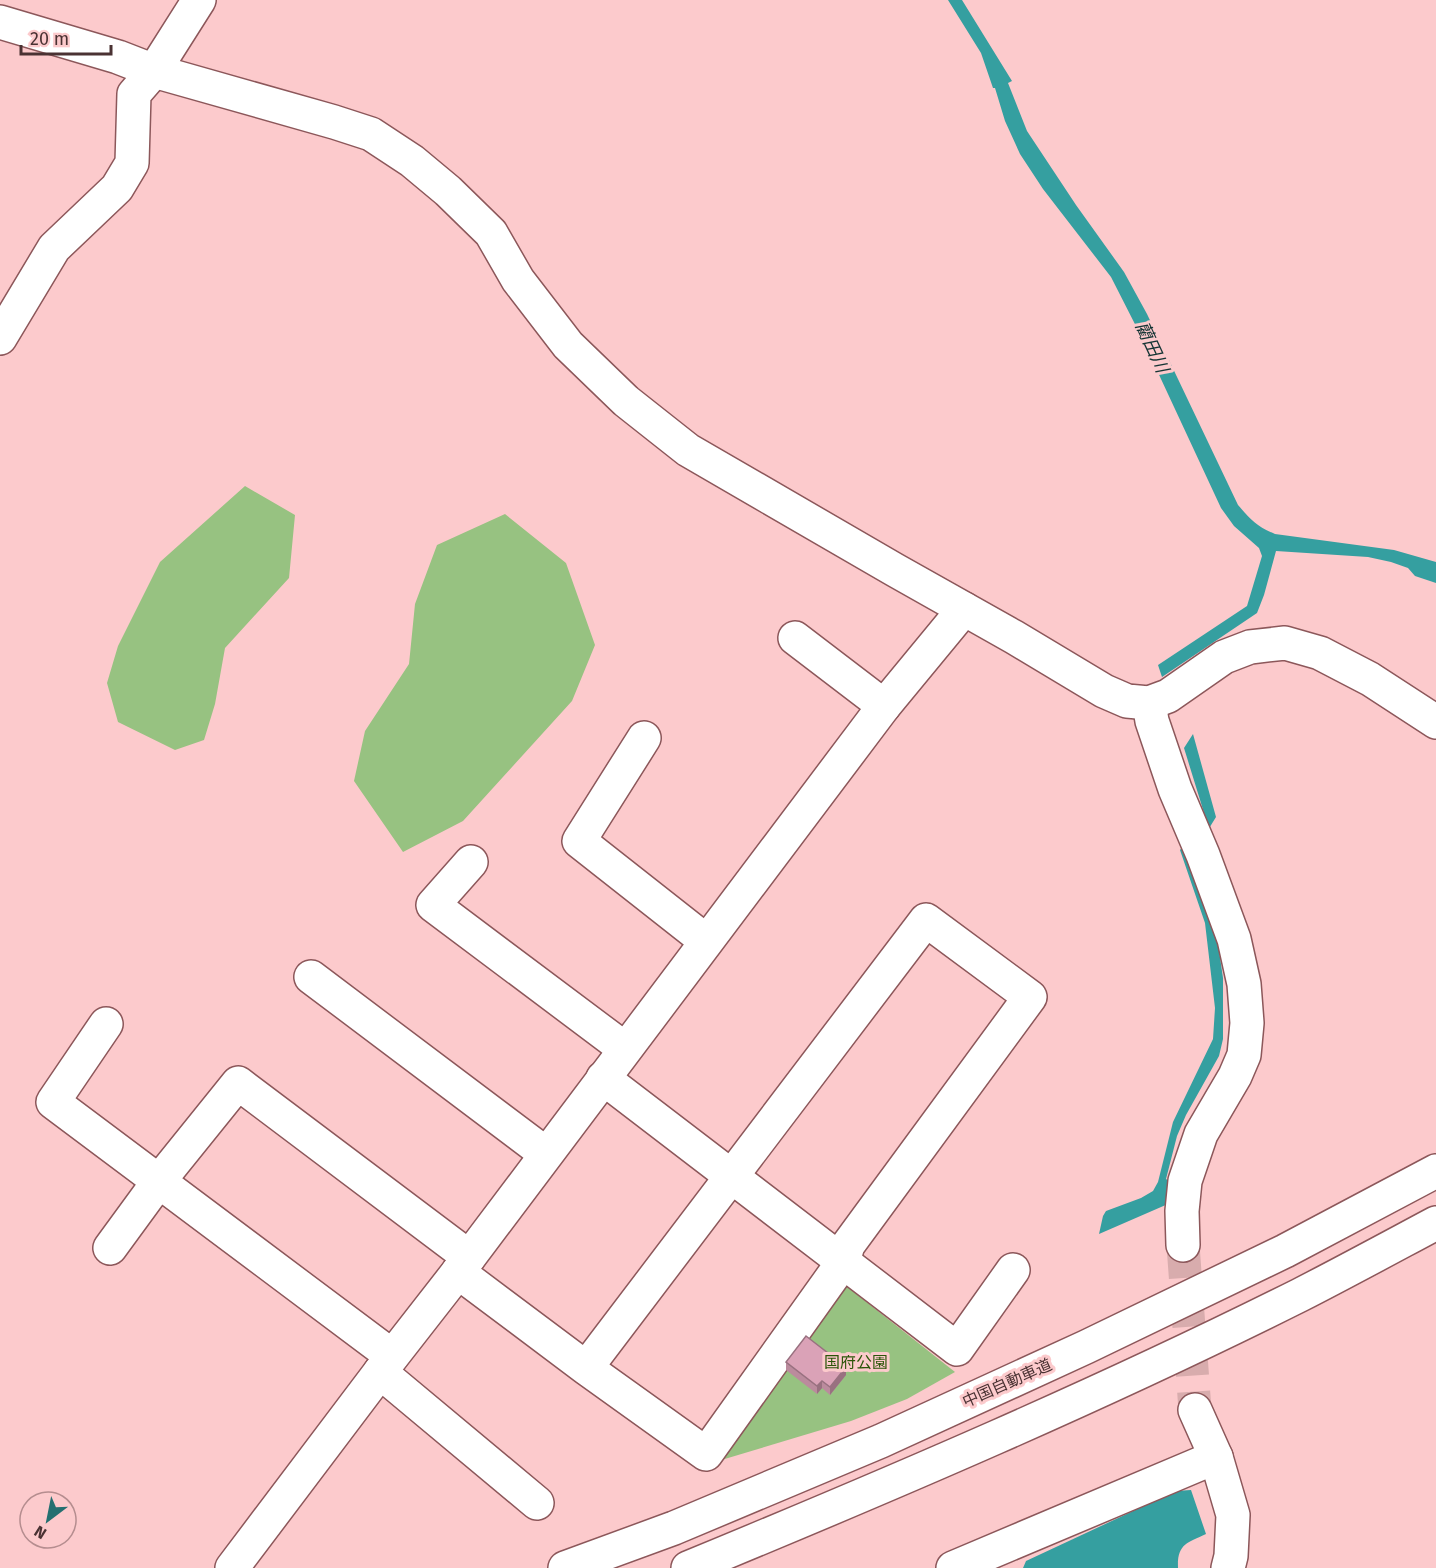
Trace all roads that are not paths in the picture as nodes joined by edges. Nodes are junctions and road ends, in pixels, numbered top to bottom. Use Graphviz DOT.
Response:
graph roads {
  1 [pos="199,0"];
  2 [pos="0,22"];
  3 [pos="154,71"];
  4 [pos="0,338"];
  5 [pos="964,609"];
  6 [pos="795,638"];
  7 [pos="1149,704"];
  8 [pos="884,706"];
  9 [pos="1436,722"];
  10 [pos="644,738"];
  11 [pos="471,862"];
  12 [pos="706,940"];
  13 [pos="311,977"];
  14 [pos="106,1024"];
  15 [pos="625,1049"];
  16 [pos="603,1078"];
  17 [pos="546,1154"];
  18 [pos="1436,1171"];
  19 [pos="732,1176"];
  20 [pos="159,1181"];
  21 [pos="1436,1223"];
  22 [pos="1183,1245"];
  23 [pos="110,1248"];
  24 [pos="843,1262"];
  25 [pos="464,1264"];
  26 [pos="1012,1270"];
  27 [pos="386,1364"];
  28 [pos="586,1368"];
  29 [pos="1195,1410"];
  30 [pos="1216,1457"];
  31 [pos="537,1503"];
  32 [pos="232,1568"];
  33 [pos="566,1568"];
  34 [pos="688,1568"];
  35 [pos="953,1568"];
  36 [pos="1228,1568"];
  1 -- 3 [label="main road"];
  2 -- 3 [label="main road"];
  3 -- 4 [label="main road"];
  3 -- 5 [label="main road"];
  5 -- 7 [label="main road"];
  5 -- 8 [label="main road"];
  6 -- 8 [label="main road"];
  7 -- 9 [label="main road"];
  7 -- 22 [label="main road"];
  8 -- 12 [label="main road"];
  10 -- 12 [label="main road"];
  11 -- 15 [label="main road"];
  12 -- 15 [label="main road"];
  13 -- 17 [label="main road"];
  14 -- 20 [label="main road"];
  15 -- 16 [label="main road"];
  16 -- 17 [label="main road"];
  16 -- 19 [label="main road"];
  17 -- 25 [label="main road"];
  18 -- 33 [label="main road, 中国自動車道"];
  19 -- 24 [label="main road"];
  19 -- 24 [label="main road"];
  19 -- 28 [label="main road"];
  20 -- 23 [label="main road"];
  20 -- 25 [label="main road"];
  20 -- 27 [label="main road"];
  21 -- 34 [label="main road"];
  24 -- 26 [label="main road"];
  24 -- 28 [label="main road"];
  25 -- 27 [label="main road"];
  25 -- 28 [label="main road"];
  27 -- 31 [label="main road"];
  27 -- 32 [label="main road"];
  29 -- 30 [label="main road"];
  30 -- 35 [label="main road"];
  30 -- 36 [label="main road"];
}
